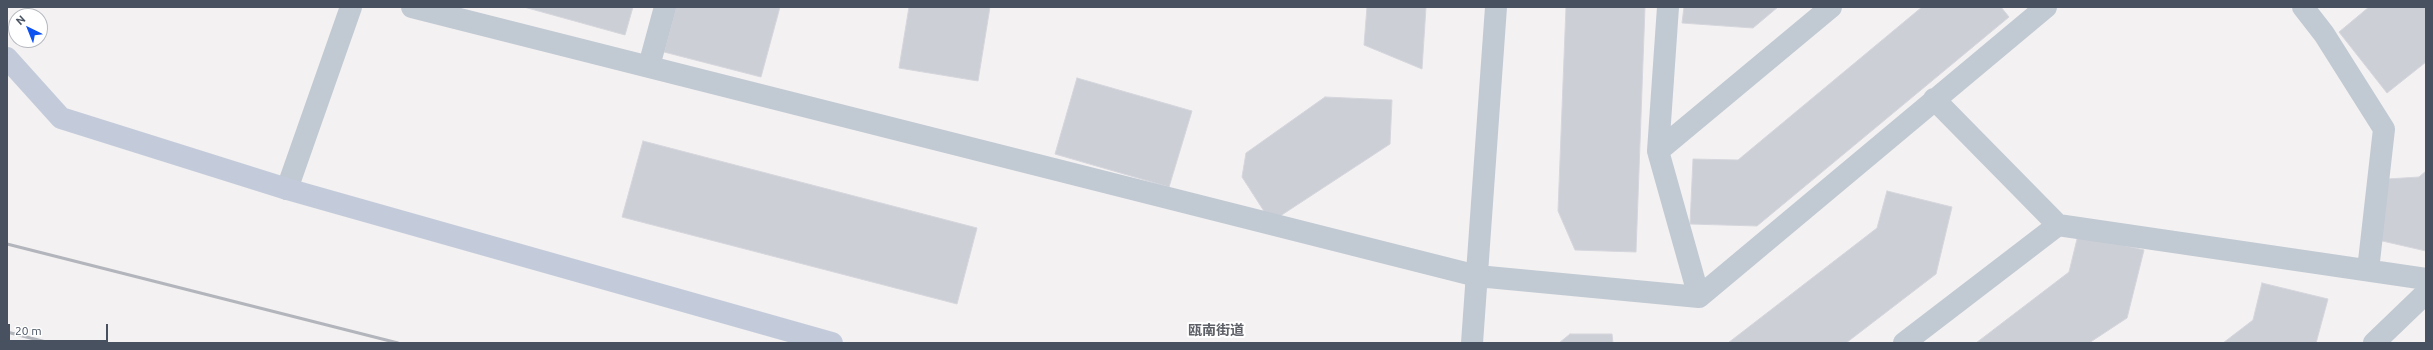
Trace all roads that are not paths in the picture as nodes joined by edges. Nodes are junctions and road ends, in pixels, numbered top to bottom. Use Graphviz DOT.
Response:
graph roads {
  1 [pos="351,7"];
  2 [pos="412,7"];
  3 [pos="665,7"];
  4 [pos="1496,7"];
  5 [pos="1668,7"];
  6 [pos="1831,7"];
  7 [pos="2046,7"];
  8 [pos="2303,7"];
  9 [pos="7,58"];
  10 [pos="649,66"];
  11 [pos="1934,98"];
  12 [pos="1658,152"];
  13 [pos="287,189"];
  14 [pos="2058,225"];
  15 [pos="2368,270"];
  16 [pos="1477,276"];
  17 [pos="2426,279"];
  18 [pos="2426,293"];
  19 [pos="1699,297"];
  20 [pos="832,343"];
  21 [pos="1472,343"];
  22 [pos="1904,343"];
  23 [pos="2374,343"];
  1 -- 13 [label="street"];
  2 -- 10 [label="street"];
  3 -- 10 [label="street"];
  4 -- 16 [label="street"];
  5 -- 12 [label="street"];
  6 -- 12 [label="street"];
  7 -- 11 [label="street"];
  8 -- 15 [label="street"];
  9 -- 13 [label="street"];
  10 -- 16 [label="street"];
  11 -- 14 [label="street"];
  11 -- 19 [label="street"];
  12 -- 19 [label="street"];
  13 -- 20 [label="street"];
  14 -- 15 [label="street"];
  14 -- 22 [label="street"];
  15 -- 17 [label="street"];
  16 -- 19 [label="street"];
  16 -- 21 [label="street"];
  18 -- 23 [label="street"];
}
